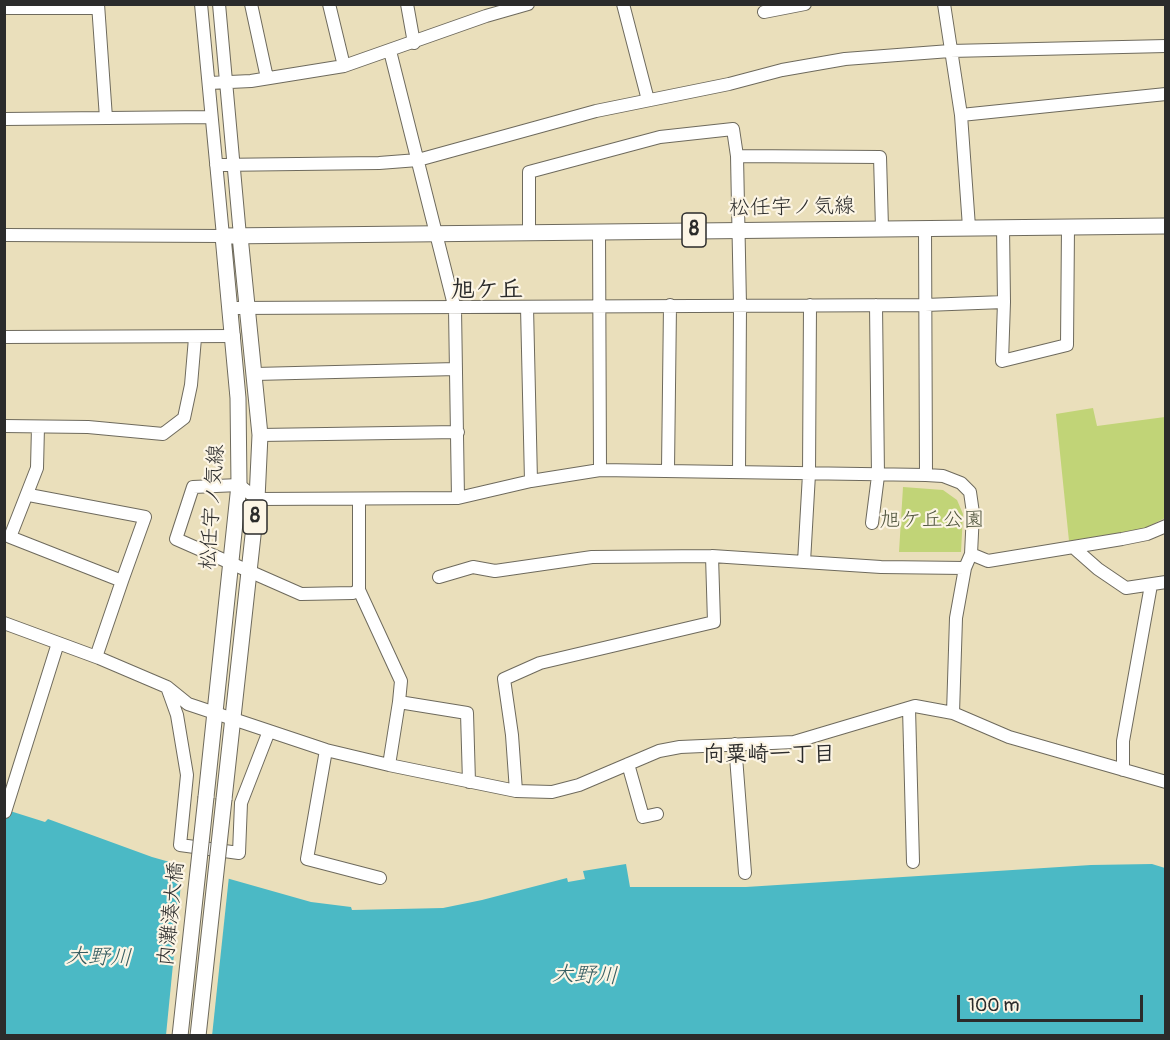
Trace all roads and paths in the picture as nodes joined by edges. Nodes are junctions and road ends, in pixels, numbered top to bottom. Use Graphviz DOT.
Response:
graph roads {
  1 [pos="201,4"];
  2 [pos="219,4"];
  3 [pos="251,4"];
  4 [pos="329,4"];
  5 [pos="407,4"];
  6 [pos="623,4"];
  7 [pos="805,4"];
  8 [pos="944,4"];
  9 [pos="527,5"];
  10 [pos="98,6"];
  11 [pos="4,8"];
  12 [pos="485,10"];
  13 [pos="764,12"];
  14 [pos="414,43"];
  15 [pos="1166,46"];
  16 [pos="390,51"];
  17 [pos="950,51"];
  18 [pos="344,66"];
  19 [pos="267,78"];
  20 [pos="226,82"];
  21 [pos="209,83"];
  22 [pos="1166,94"];
  23 [pos="648,100"];
  24 [pos="961,115"];
  25 [pos="211,117"];
  26 [pos="106,118"];
  27 [pos="4,119"];
  28 [pos="737,156"];
  29 [pos="418,160"];
  30 [pos="216,165"];
  31 [pos="233,165"];
  32 [pos="1166,226"];
  33 [pos="969,227"];
  34 [pos="1003,227"];
  35 [pos="1068,227"];
  36 [pos="882,228"];
  37 [pos="925,228"];
  38 [pos="738,230"];
  39 [pos="529,231"];
  40 [pos="599,231"];
  41 [pos="435,232"];
  42 [pos="4,235"];
  43 [pos="223,236"];
  44 [pos="240,236"];
  45 [pos="1004,302"];
  46 [pos="599,305"];
  47 [pos="670,305"];
  48 [pos="740,305"];
  49 [pos="810,305"];
  50 [pos="876,305"];
  51 [pos="925,305"];
  52 [pos="527,307"];
  53 [pos="232,308"];
  54 [pos="248,308"];
  55 [pos="455,309"];
  56 [pos="234,336"];
  57 [pos="4,337"];
  58 [pos="195,338"];
  59 [pos="456,369"];
  60 [pos="255,374"];
  61 [pos="4,426"];
  62 [pos="38,428"];
  63 [pos="458,432"];
  64 [pos="260,435"];
  65 [pos="668,469"];
  66 [pos="600,470"];
  67 [pos="739,472"];
  68 [pos="809,474"];
  69 [pos="926,475"];
  70 [pos="878,476"];
  71 [pos="531,481"];
  72 [pos="239,486"];
  73 [pos="29,495"];
  74 [pos="458,498"];
  75 [pos="257,500"];
  76 [pos="359,500"];
  77 [pos="872,522"];
  78 [pos="1166,526"];
  79 [pos="1073,547"];
  80 [pos="971,554"];
  81 [pos="712,556"];
  82 [pos="804,562"];
  83 [pos="231,564"];
  84 [pos="965,568"];
  85 [pos="248,571"];
  86 [pos="439,577"];
  87 [pos="122,581"];
  88 [pos="1166,582"];
  89 [pos="1151,585"];
  90 [pos="359,590"];
  91 [pos="4,623"];
  92 [pos="58,643"];
  93 [pos="96,657"];
  94 [pos="167,687"];
  95 [pos="399,702"];
  96 [pos="188,704"];
  97 [pos="909,708"];
  98 [pos="214,711"];
  99 [pos="953,713"];
  100 [pos="177,715"];
  101 [pos="231,718"];
  102 [pos="269,731"];
  103 [pos="735,744"];
  104 [pos="326,750"];
  105 [pos="628,764"];
  106 [pos="389,765"];
  107 [pos="1123,770"];
  108 [pos="469,782"];
  109 [pos="1166,782"];
  110 [pos="516,790"];
  111 [pos="206,797"];
  112 [pos="224,799"];
  113 [pos="5,812"];
  114 [pos="657,814"];
  115 [pos="913,862"];
  116 [pos="746,873"];
  117 [pos="380,878"];
  118 [pos="180,1035"];
  119 [pos="198,1035"];
  1 -- 21 [label="street"];
  2 -- 20 [label="street"];
  3 -- 19 [label="street"];
  4 -- 18 [label="street"];
  5 -- 14 [label="street"];
  6 -- 23 [label="street"];
  7 -- 13 [label="street"];
  8 -- 17 [label="street"];
  9 -- 12 [label="street"];
  10 -- 11 [label="street"];
  10 -- 26 [label="street"];
  12 -- 14 [label="street"];
  14 -- 16 [label="street"];
  15 -- 17 [label="street"];
  16 -- 18 [label="street"];
  16 -- 29 [label="street"];
  17 -- 23 [label="street"];
  17 -- 24 [label="street"];
  18 -- 19 [label="street"];
  19 -- 20 [label="street"];
  20 -- 21 [label="street"];
  20 -- 31 [label="street"];
  21 -- 25 [label="street"];
  22 -- 24 [label="street"];
  23 -- 29 [label="street"];
  24 -- 33 [label="street"];
  25 -- 26 [label="street"];
  25 -- 30 [label="street"];
  26 -- 27 [label="street"];
  28 -- 36 [label="street"];
  28 -- 38 [label="street"];
  28 -- 39 [label="street"];
  29 -- 31 [label="street"];
  29 -- 41 [label="street"];
  30 -- 31 [label="street"];
  30 -- 43 [label="street"];
  31 -- 44 [label="street"];
  32 -- 35 [label="main road, 松任宇ノ気線 / 8"];
  33 -- 34 [label="main road, 松任宇ノ気線 / 8"];
  33 -- 37 [label="main road, 松任宇ノ気線 / 8"];
  34 -- 35 [label="main road, 松任宇ノ気線 / 8"];
  34 -- 45 [label="street"];
  35 -- 45 [label="street"];
  36 -- 37 [label="main road, 松任宇ノ気線 / 8"];
  36 -- 38 [label="main road, 松任宇ノ気線 / 8"];
  37 -- 51 [label="street"];
  38 -- 40 [label="main road, 松任宇ノ気線 / 8"];
  38 -- 48 [label="street"];
  39 -- 40 [label="main road, 松任宇ノ気線 / 8"];
  39 -- 41 [label="main road, 松任宇ノ気線 / 8"];
  40 -- 46 [label="street"];
  41 -- 44 [label="main road, 松任宇ノ気線 / 8"];
  41 -- 55 [label="street"];
  42 -- 43 [label="street"];
  43 -- 44 [label="main road, 松任宇ノ気線 / 8"];
  43 -- 53 [label="main road, 松任宇ノ気線 / 8"];
  44 -- 54 [label="main road, 松任宇ノ気線 / 8"];
  45 -- 51 [label="street"];
  46 -- 47 [label="street"];
  46 -- 52 [label="street"];
  46 -- 66 [label="street"];
  47 -- 48 [label="street"];
  47 -- 65 [label="street"];
  48 -- 49 [label="street"];
  48 -- 67 [label="street"];
  49 -- 50 [label="street"];
  49 -- 68 [label="street"];
  50 -- 51 [label="street"];
  50 -- 70 [label="street"];
  51 -- 69 [label="street"];
  52 -- 55 [label="street"];
  52 -- 71 [label="street"];
  53 -- 54 [label="street"];
  53 -- 56 [label="main road, 松任宇ノ気線 / 8"];
  54 -- 55 [label="street"];
  54 -- 60 [label="main road, 松任宇ノ気線 / 8"];
  55 -- 59 [label="street"];
  56 -- 58 [label="street"];
  56 -- 72 [label="main road, 松任宇ノ気線 / 8"];
  57 -- 58 [label="street"];
  58 -- 62 [label="street"];
  59 -- 60 [label="street"];
  59 -- 63 [label="street"];
  60 -- 64 [label="main road, 松任宇ノ気線 / 8"];
  61 -- 62 [label="street"];
  62 -- 73 [label="street"];
  63 -- 64 [label="street"];
  63 -- 74 [label="street"];
  64 -- 75 [label="main road, 松任宇ノ気線 / 8"];
  65 -- 66 [label="street"];
  65 -- 67 [label="street"];
  66 -- 71 [label="street"];
  67 -- 68 [label="street"];
  68 -- 70 [label="street"];
  68 -- 82 [label="street"];
  69 -- 70 [label="street"];
  69 -- 80 [label="street"];
  70 -- 77 [label="street"];
  71 -- 74 [label="street"];
  72 -- 75 [label="street"];
  72 -- 83 [label="main road, 松任宇ノ気線 / 8"];
  72 -- 83 [label="street"];
  73 -- 87 [label="street"];
  73 -- 87 [label="street"];
  74 -- 76 [label="street"];
  75 -- 76 [label="street"];
  75 -- 85 [label="main road, 松任宇ノ気線 / 8"];
  76 -- 90 [label="street"];
  78 -- 79 [label="street"];
  79 -- 80 [label="street"];
  79 -- 89 [label="street"];
  80 -- 84 [label="street"];
  81 -- 82 [label="street"];
  81 -- 86 [label="street"];
  81 -- 110 [label="street"];
  82 -- 84 [label="street"];
  83 -- 85 [label="street"];
  83 -- 98 [label="main road, 松任宇ノ気線 / 8"];
  84 -- 99 [label="street"];
  85 -- 90 [label="street"];
  85 -- 101 [label="main road, 松任宇ノ気線 / 8"];
  87 -- 93 [label="street"];
  88 -- 89 [label="street"];
  89 -- 107 [label="street"];
  90 -- 95 [label="street"];
  91 -- 92 [label="street"];
  92 -- 93 [label="street"];
  92 -- 113 [label="street"];
  93 -- 94 [label="street"];
  94 -- 96 [label="street"];
  94 -- 100 [label="street"];
  95 -- 106 [label="street"];
  95 -- 108 [label="street"];
  96 -- 98 [label="street"];
  96 -- 100 [label="street"];
  97 -- 99 [label="street"];
  97 -- 103 [label="street"];
  97 -- 115 [label="street"];
  98 -- 101 [label="street"];
  98 -- 111 [label="main road, 松任宇ノ気線 / 8"];
  99 -- 107 [label="street"];
  100 -- 102 [label="street"];
  101 -- 102 [label="street"];
  101 -- 112 [label="main road, 松任宇ノ気線 / 8"];
  102 -- 104 [label="street"];
  103 -- 105 [label="street"];
  103 -- 116 [label="street"];
  104 -- 106 [label="street"];
  104 -- 117 [label="street"];
  105 -- 110 [label="street"];
  105 -- 114 [label="street"];
  106 -- 108 [label="street"];
  107 -- 109 [label="street"];
  108 -- 110 [label="street"];
  111 -- 118 [label="main road, 内灘湊大橋 / 8, bridge"];
  112 -- 119 [label="main road, 内灘湊大橋 / 8, bridge"];
}
